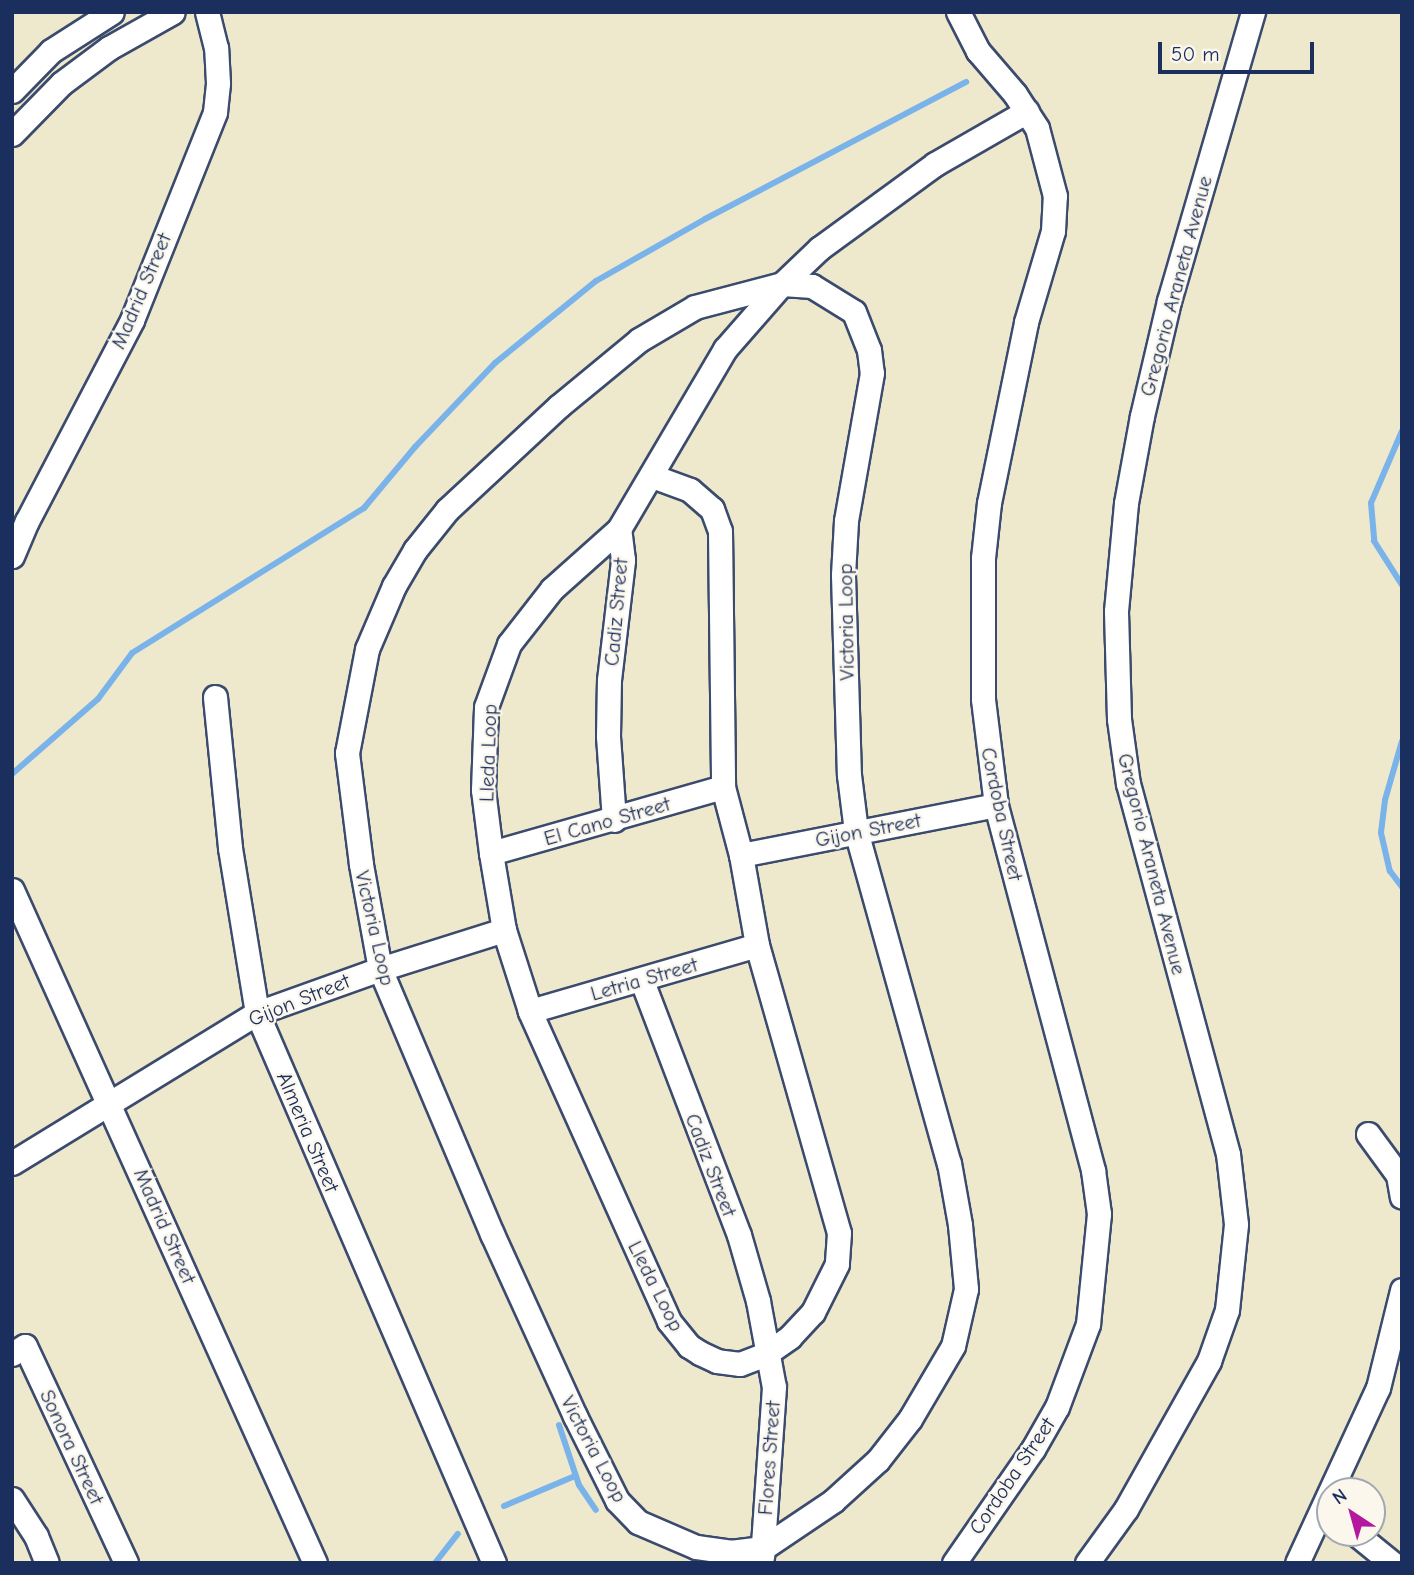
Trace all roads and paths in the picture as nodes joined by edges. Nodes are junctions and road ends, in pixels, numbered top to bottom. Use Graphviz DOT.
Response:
graph roads {
  1 [pos="112,12"];
  2 [pos="173,12"];
  3 [pos="207,12"];
  4 [pos="958,12"];
  5 [pos="1253,12"];
  6 [pos="12,91"];
  7 [pos="1027,111"];
  8 [pos="12,134"];
  9 [pos="782,284"];
  10 [pos="652,476"];
  11 [pos="619,529"];
  12 [pos="12,556"];
  13 [pos="215,697"];
  14 [pos="723,787"];
  15 [pos="996,805"];
  16 [pos="614,820"];
  17 [pos="856,831"];
  18 [pos="491,853"];
  19 [pos="741,855"];
  20 [pos="12,890"];
  21 [pos="503,930"];
  22 [pos="757,945"];
  23 [pos="380,969"];
  24 [pos="642,981"];
  25 [pos="530,1011"];
  26 [pos="257,1013"];
  27 [pos="109,1101"];
  28 [pos="1368,1134"];
  29 [pos="12,1163"];
  30 [pos="1402,1197"];
  31 [pos="1402,1290"];
  32 [pos="12,1354"];
  33 [pos="766,1354"];
  34 [pos="1336,1477"];
  35 [pos="12,1499"];
  36 [pos="1316,1528"];
  37 [pos="1372,1547"];
  38 [pos="491,1553"];
  39 [pos="762,1556"];
  40 [pos="47,1563"];
  41 [pos="127,1563"];
  42 [pos="316,1563"];
  43 [pos="954,1563"];
  44 [pos="1087,1563"];
  45 [pos="1297,1563"];
  46 [pos="1392,1563"];
  1 -- 6 [label="street"];
  2 -- 8 [label="street"];
  3 -- 12 [label="street, Madrid Street"];
  4 -- 7 [label="street, Cordoba Street"];
  5 -- 44 [label="street, Gregorio Araneta Avenue"];
  7 -- 9 [label="street, Lleda Loop"];
  7 -- 15 [label="street, Cordoba Street"];
  9 -- 10 [label="street, Lleda Loop"];
  9 -- 17 [label="street, Victoria Loop"];
  9 -- 23 [label="street, Victoria Loop"];
  10 -- 11 [label="street, Lleda Loop"];
  10 -- 14 [label="street, Lleda Loop"];
  11 -- 16 [label="street, Cadiz Street"];
  11 -- 18 [label="street, Lleda Loop"];
  13 -- 26 [label="street, Almeria Street"];
  14 -- 16 [label="street, El Cano Street"];
  14 -- 19 [label="street, Lleda Loop"];
  15 -- 17 [label="street, Gijon Street"];
  15 -- 43 [label="street, Cordoba Street"];
  16 -- 18 [label="street, El Cano Street"];
  17 -- 19 [label="street, Gijon Street"];
  17 -- 39 [label="street, Victoria Loop"];
  18 -- 21 [label="street, Lleda Loop"];
  19 -- 22 [label="street, Lleda Loop"];
  20 -- 27 [label="street, Madrid Street"];
  21 -- 23 [label="street, Gijon Street"];
  21 -- 25 [label="street, Lleda Loop"];
  22 -- 24 [label="street, Letria Street"];
  22 -- 33 [label="street, Lleda Loop"];
  23 -- 26 [label="street, Gijon Street"];
  23 -- 39 [label="street, Victoria Loop"];
  24 -- 25 [label="street, Letria Street"];
  24 -- 33 [label="street, Cadiz Street"];
  25 -- 33 [label="street, Lleda Loop"];
  26 -- 27 [label="street, Gijon Street"];
  26 -- 38 [label="street, Almeria Street"];
  27 -- 29 [label="street, Gijon Street"];
  27 -- 42 [label="street, Madrid Street"];
  28 -- 30 [label="street"];
  31 -- 34 [label="street"];
  32 -- 41 [label="street, Sonora Street"];
  33 -- 39 [label="street, Flores Street"];
  35 -- 40 [label="street"];
  36 -- 45 [label="street"];
  37 -- 46 [label="street"];
}
